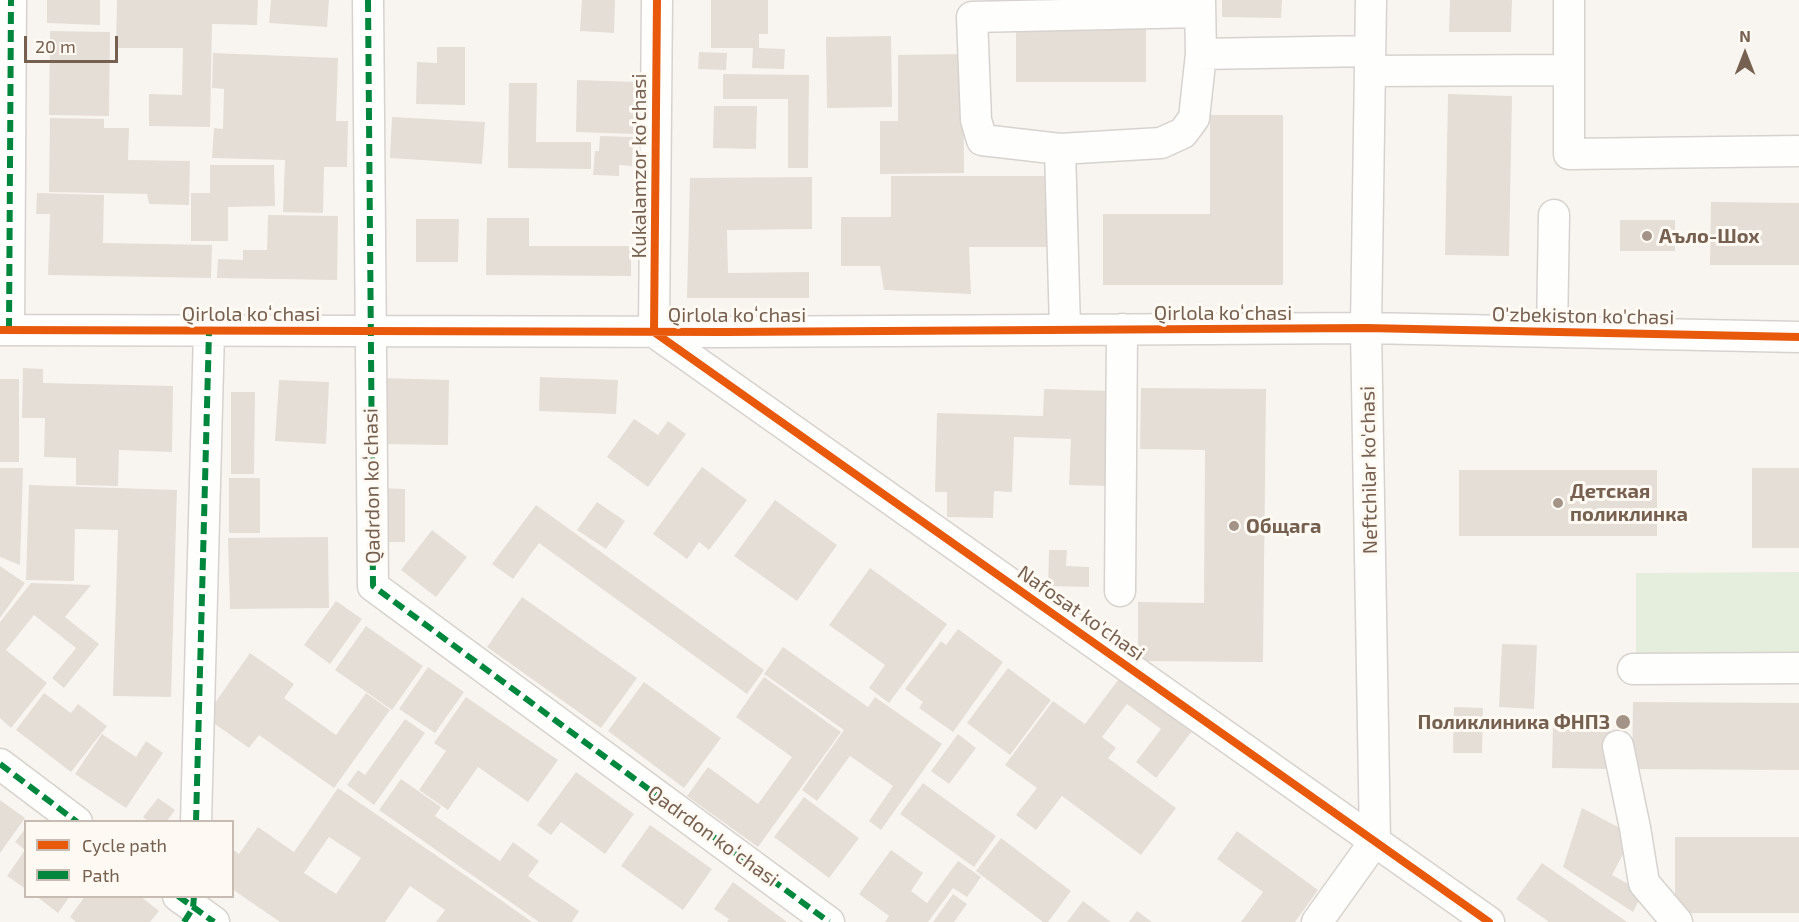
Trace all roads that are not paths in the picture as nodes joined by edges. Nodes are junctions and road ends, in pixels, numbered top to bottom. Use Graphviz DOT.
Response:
graph roads {
  1 [pos="11,0"];
  2 [pos="368,0"];
  3 [pos="657,0"];
  4 [pos="1371,0"];
  5 [pos="1569,0"];
  6 [pos="1200,6"];
  7 [pos="972,8"];
  8 [pos="1201,54"];
  9 [pos="1370,61"];
  10 [pos="1569,70"];
  11 [pos="1060,149"];
  12 [pos="1799,151"];
  13 [pos="1554,215"];
  14 [pos="1366,328"];
  15 [pos="1065,329"];
  16 [pos="1122,329"];
  17 [pos="4,330"];
  18 [pos="209,331"];
  19 [pos="371,331"];
  20 [pos="654,332"];
  21 [pos="1552,332"];
  22 [pos="1799,337"];
  23 [pos="1120,591"];
  24 [pos="1799,668"];
  25 [pos="1633,669"];
  26 [pos="1618,746"];
  27 [pos="0,764"];
  28 [pos="74,820"];
  29 [pos="196,820"];
  30 [pos="1375,841"];
  31 [pos="829,922"];
  32 [pos="1317,922"];
  33 [pos="1489,922"];
  34 [pos="1677,922"];
  1 -- 17 [label="street"];
  2 -- 19 [label="street, Qadrdon koʻchasi"];
  3 -- 20 [label="street, Kukalamzor ko'chasi"];
  4 -- 9 [label="street, Neftchilar ko'chasi"];
  5 -- 10 [label="street"];
  6 -- 7 [label="street"];
  6 -- 8 [label="street"];
  7 -- 11 [label="street"];
  8 -- 9 [label="street"];
  8 -- 11 [label="street"];
  9 -- 10 [label="street"];
  9 -- 14 [label="street, Neftchilar ko'chasi"];
  10 -- 12 [label="street"];
  11 -- 15 [label="street"];
  13 -- 21 [label="street"];
  14 -- 16 [label="street, Qirlola koʻchasi"];
  14 -- 21 [label="street, O'zbekiston ko'chasi"];
  14 -- 30 [label="street, Neftchilar ko'chasi"];
  15 -- 16 [label="street, Qirlola koʻchasi"];
  15 -- 20 [label="street, Qirlola koʻchasi"];
  16 -- 23 [label="street"];
  17 -- 18 [label="street, Qirlola koʻchasi"];
  18 -- 19 [label="street, Qirlola koʻchasi"];
  18 -- 29 [label="street"];
  19 -- 20 [label="street, Qirlola koʻchasi"];
  19 -- 31 [label="street, Qadrdon koʻchasi"];
  20 -- 30 [label="street, Nafosat ko'chasi"];
  21 -- 22 [label="street, O'zbekiston ko'chasi"];
  24 -- 25 [label="street"];
  26 -- 34 [label="street"];
  27 -- 28 [label="street"];
  30 -- 32 [label="street"];
  30 -- 33 [label="street, Nafosat ko'chasi"];
}
